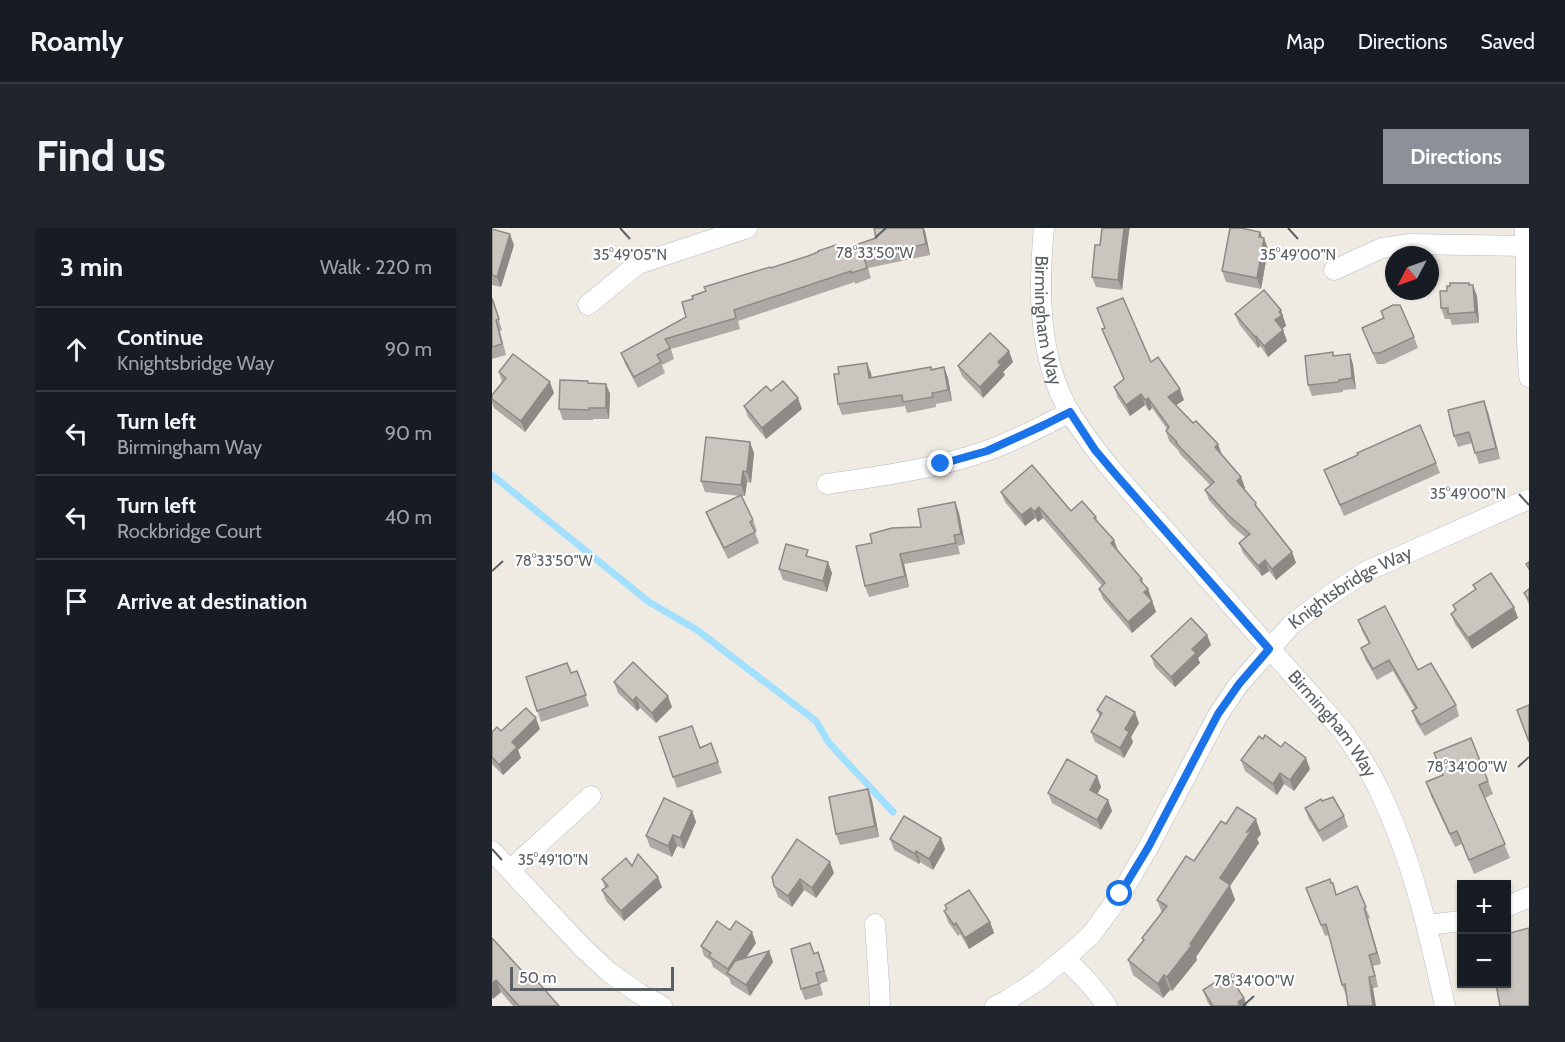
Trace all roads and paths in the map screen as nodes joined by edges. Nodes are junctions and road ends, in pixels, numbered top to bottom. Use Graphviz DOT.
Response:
graph roads {
  1 [pos="747,228"];
  2 [pos="1044,228"];
  3 [pos="1525,237"];
  4 [pos="1334,270"];
  5 [pos="588,305"];
  6 [pos="1529,377"];
  7 [pos="1070,412"];
  8 [pos="828,484"];
  9 [pos="1529,499"];
  10 [pos="1269,649"];
  11 [pos="591,796"];
  12 [pos="492,851"];
  13 [pos="510,870"];
  14 [pos="1529,897"];
  15 [pos="1511,905"];
  16 [pos="1457,921"];
  17 [pos="874,924"];
  18 [pos="1428,925"];
  19 [pos="1065,958"];
  20 [pos="662,1006"];
  21 [pos="880,1006"];
  22 [pos="995,1006"];
  23 [pos="1107,1006"];
  24 [pos="1445,1006"];
  1 -- 5 [label="street"];
  2 -- 7 [label="street, Birmingham Way"];
  3 -- 4 [label="street"];
  3 -- 6 [label="street"];
  7 -- 8 [label="street"];
  7 -- 10 [label="street, Birmingham Way"];
  9 -- 10 [label="street, Knightsbridge Way"];
  10 -- 18 [label="street, Birmingham Way"];
  10 -- 19 [label="street, Knightsbridge Way"];
  11 -- 13 [label="street"];
  12 -- 13 [label="street"];
  13 -- 20 [label="street"];
  14 -- 15 [label="street"];
  16 -- 18 [label="street"];
  17 -- 21 [label="street"];
  18 -- 24 [label="street, Birmingham Way"];
  19 -- 22 [label="street, Knightsbridge Way"];
  19 -- 23 [label="street"];
}
